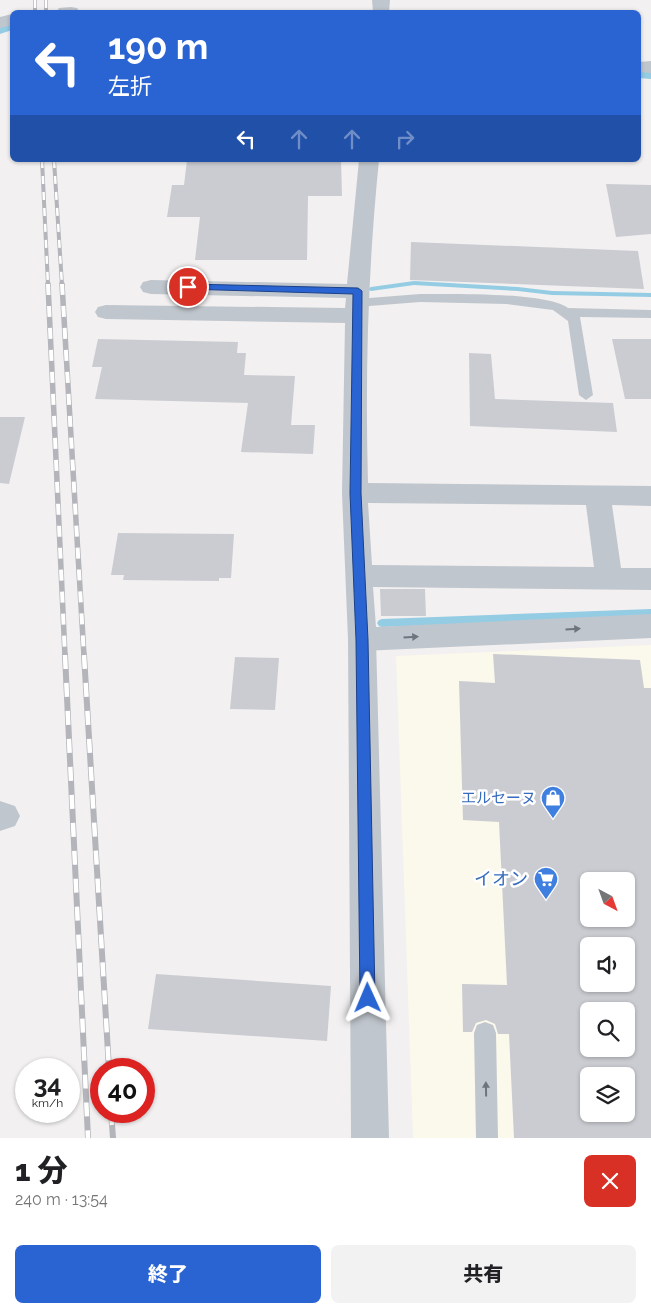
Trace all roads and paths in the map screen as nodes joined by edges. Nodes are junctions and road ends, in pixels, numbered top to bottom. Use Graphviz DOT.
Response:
graph roads {
  1 [pos="369,162"];
  2 [pos="151,287"];
  3 [pos="357,303"];
  4 [pos="106,312"];
  5 [pos="566,312"];
  6 [pos="651,314"];
  7 [pos="586,395"];
  8 [pos="355,493"];
  9 [pos="598,496"];
  10 [pos="651,496"];
  11 [pos="360,576"];
  12 [pos="651,579"];
  13 [pos="610,580"];
  14 [pos="651,626"];
  15 [pos="362,640"];
  16 [pos="485,1033"];
  17 [pos="370,1138"];
  18 [pos="487,1138"];
  1 -- 3 [label="street"];
  2 -- 3 [label="street"];
  3 -- 4 [label="street"];
  3 -- 5 [label="lane"];
  3 -- 8 [label="street"];
  5 -- 6 [label="lane"];
  5 -- 7 [label="lane"];
  8 -- 9 [label="street"];
  8 -- 11 [label="street"];
  9 -- 10 [label="street"];
  9 -- 13 [label="street"];
  11 -- 13 [label="street"];
  11 -- 15 [label="street"];
  12 -- 13 [label="street"];
  15 -- 14 [label="street, one-way"];
  15 -- 17 [label="street"];
  18 -- 16 [label="lane, one-way"];
}
